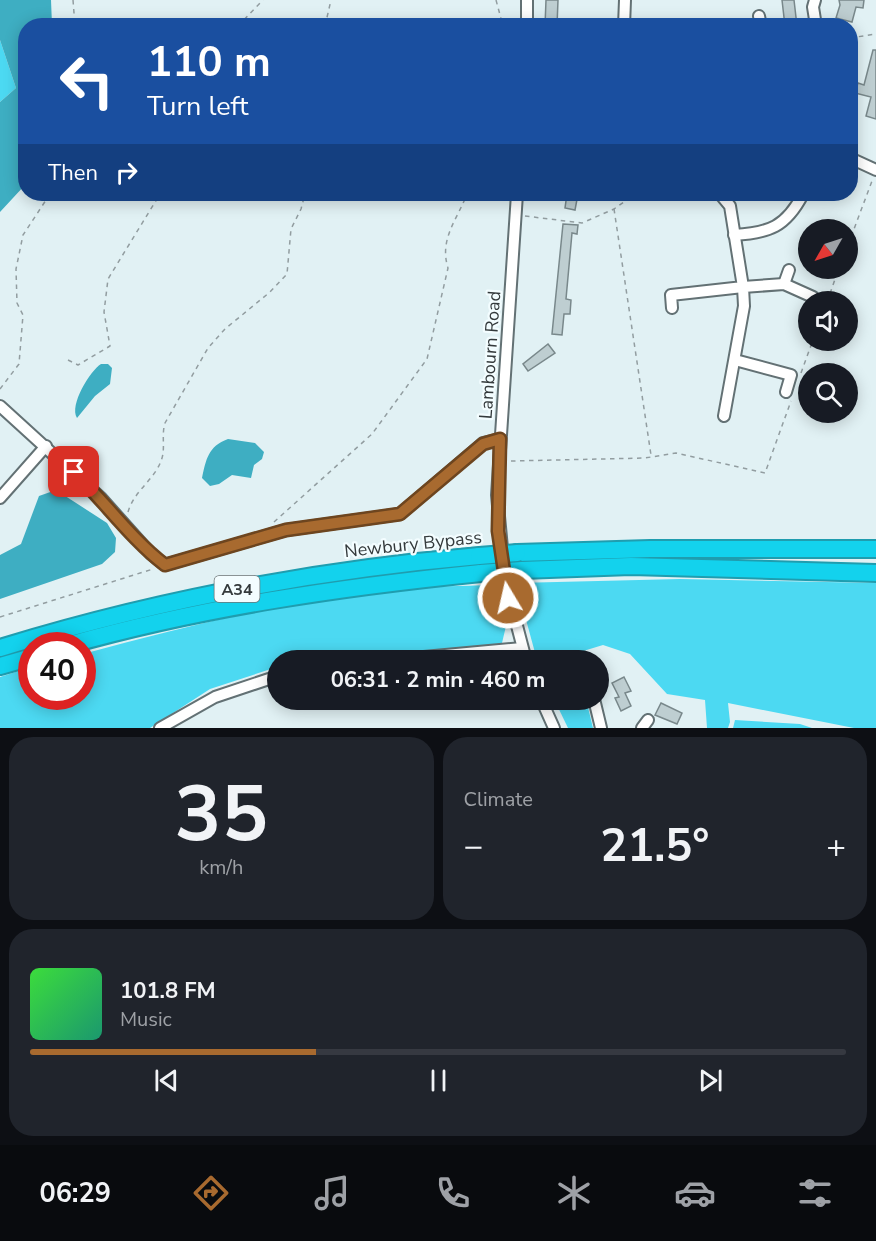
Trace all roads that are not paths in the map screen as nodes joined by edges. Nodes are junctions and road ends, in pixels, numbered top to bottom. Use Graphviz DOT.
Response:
graph roads {
  1 [pos="527,0"];
  2 [pos="625,0"];
  3 [pos="815,0"];
  4 [pos="527,18"];
  5 [pos="624,18"];
  6 [pos="815,18"];
  7 [pos="858,162"];
  8 [pos="876,171"];
  9 [pos="517,201"];
  10 [pos="726,201"];
  11 [pos="800,201"];
  12 [pos="734,235"];
  13 [pos="789,270"];
  14 [pos="784,284"];
  15 [pos="743,287"];
  16 [pos="800,291"];
  17 [pos="672,308"];
  18 [pos="735,360"];
  19 [pos="789,394"];
  20 [pos="0,406"];
  21 [pos="724,416"];
  22 [pos="500,439"];
  23 [pos="46,446"];
  24 [pos="0,498"];
  25 [pos="876,542"];
  26 [pos="834,549"];
  27 [pos="876,549"];
  28 [pos="480,564"];
  29 [pos="876,573"];
  30 [pos="96,638"];
  31 [pos="0,648"];
  32 [pos="522,648"];
  33 [pos="500,650"];
  34 [pos="18,661"];
  35 [pos="0,666"];
  36 [pos="267,680"];
  37 [pos="546,710"];
  38 [pos="597,710"];
  39 [pos="160,728"];
  40 [pos="554,728"];
  41 [pos="601,728"];
  1 -- 4 [label="street"];
  2 -- 5 [label="street"];
  3 -- 6 [label="street"];
  7 -- 8 [label="street"];
  9 -- 22 [label="street, Lambourn Road"];
  10 -- 12 [label="street"];
  11 -- 12 [label="street"];
  12 -- 15 [label="street"];
  13 -- 14 [label="street"];
  14 -- 15 [label="street"];
  14 -- 16 [label="street"];
  15 -- 17 [label="street"];
  15 -- 18 [label="street"];
  18 -- 19 [label="street"];
  18 -- 21 [label="street"];
  20 -- 23 [label="street"];
  22 -- 23 [label="street"];
  22 -- 32 [label="street, Lambourn Road"];
  23 -- 24 [label="street"];
  25 -- 26 [label="highway"];
  26 -- 27 [label="highway, Newbury Bypass / A34"];
  26 -- 28 [label="highway, Newbury Bypass / A34, bridge"];
  28 -- 29 [label="highway, Newbury Bypass / A34, bridge"];
  28 -- 30 [label="highway, Newbury Bypass / A34"];
  28 -- 31 [label="highway, Newbury Bypass / A34"];
  32 -- 33 [label="street"];
  34 -- 35 [label="highway"];
  36 -- 39 [label="street"];
  37 -- 40 [label="street"];
  38 -- 41 [label="street"];
}
